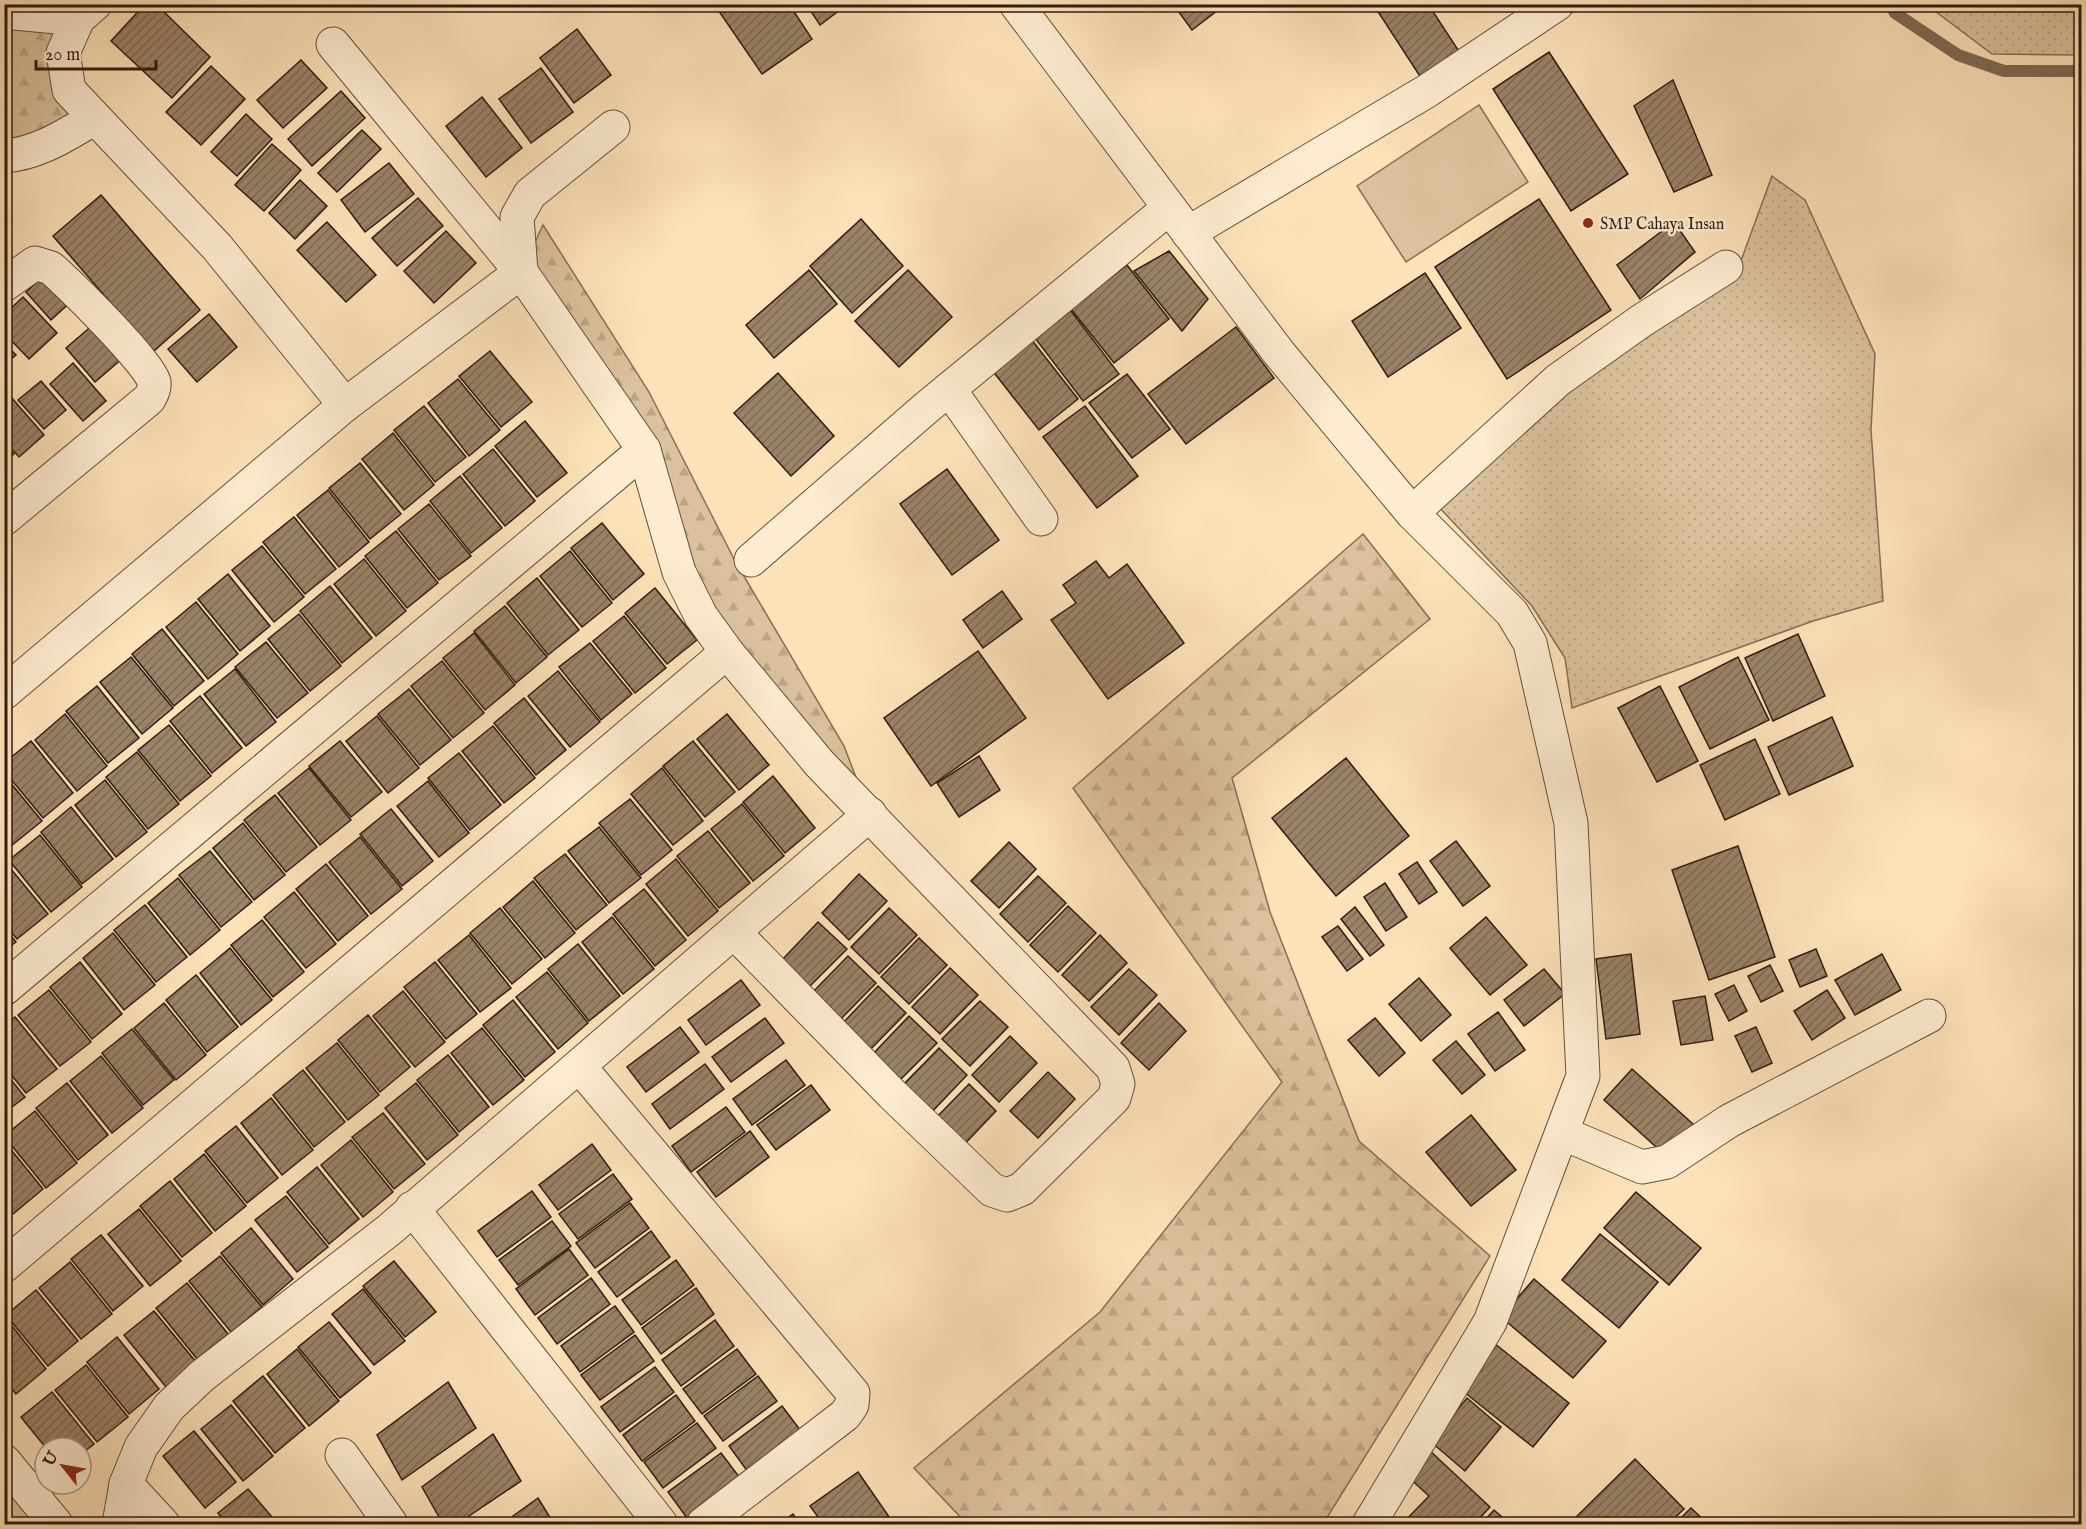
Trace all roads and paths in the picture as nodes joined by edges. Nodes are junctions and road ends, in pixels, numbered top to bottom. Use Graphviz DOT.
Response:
graph roads {
  1 [pos="1016,4"];
  2 [pos="1557,4"];
  3 [pos="4,12"];
  4 [pos="86,12"];
  5 [pos="333,44"];
  6 [pos="93,119"];
  7 [pos="613,127"];
  8 [pos="4,156"];
  9 [pos="1178,220"];
  10 [pos="20,259"];
  11 [pos="1726,267"];
  12 [pos="521,272"];
  13 [pos="4,285"];
  14 [pos="950,389"];
  15 [pos="345,405"];
  16 [pos="644,450"];
  17 [pos="1412,513"];
  18 [pos="4,519"];
  19 [pos="1041,519"];
  20 [pos="751,560"];
  21 [pos="727,652"];
  22 [pos="4,693"];
  23 [pos="870,814"];
  24 [pos="734,932"];
  25 [pos="4,989"];
  26 [pos="1929,1016"];
  27 [pos="579,1066"];
  28 [pos="1562,1133"];
  29 [pos="412,1208"];
  30 [pos="4,1266"];
  31 [pos="342,1455"];
  32 [pos="4,1461"];
  33 [pos="126,1484"];
  34 [pos="56,1524"];
  35 [pos="119,1524"];
  36 [pos="163,1524"];
  37 [pos="391,1524"];
  38 [pos="661,1524"];
  39 [pos="703,1524"];
  40 [pos="1369,1524"];
  1 -- 9 [label="street"];
  2 -- 9 [label="street"];
  3 -- 4 [label="street"];
  4 -- 6 [label="street"];
  5 -- 12 [label="street"];
  6 -- 8 [label="street"];
  6 -- 15 [label="street"];
  7 -- 12 [label="street"];
  9 -- 14 [label="street"];
  9 -- 17 [label="street"];
  10 -- 13 [label="street"];
  10 -- 18 [label="street"];
  11 -- 17 [label="street"];
  12 -- 15 [label="street"];
  12 -- 16 [label="street"];
  14 -- 19 [label="street"];
  14 -- 20 [label="street"];
  15 -- 22 [label="street"];
  16 -- 21 [label="street"];
  16 -- 25 [label="street"];
  17 -- 28 [label="street"];
  21 -- 23 [label="street"];
  21 -- 30 [label="street"];
  23 -- 24 [label="street"];
  23 -- 24 [label="street"];
  24 -- 27 [label="street"];
  26 -- 28 [label="street"];
  27 -- 29 [label="street"];
  27 -- 39 [label="street"];
  28 -- 40 [label="street"];
  29 -- 33 [label="street"];
  29 -- 38 [label="street"];
  31 -- 37 [label="street"];
  32 -- 34 [label="street"];
  33 -- 35 [label="street"];
  33 -- 36 [label="street"];
}
